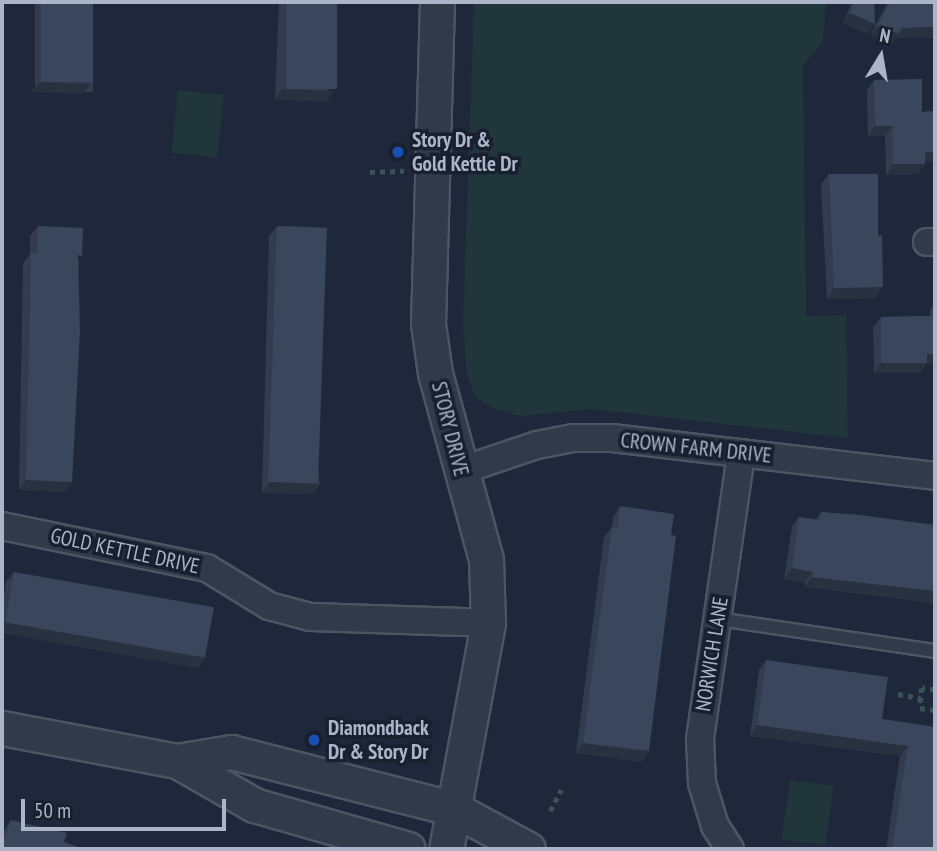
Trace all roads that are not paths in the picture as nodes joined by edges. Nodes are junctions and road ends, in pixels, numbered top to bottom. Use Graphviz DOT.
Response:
graph roads {
  1 [pos="437,2"];
  2 [pos="741,453"];
  3 [pos="460,471"];
  4 [pos="935,476"];
  5 [pos="2,527"];
  6 [pos="718,619"];
  7 [pos="488,623"];
  8 [pos="935,651"];
  9 [pos="2,728"];
  10 [pos="177,761"];
  11 [pos="454,809"];
  12 [pos="408,849"];
  13 [pos="446,849"];
  14 [pos="528,849"];
  15 [pos="730,849"];
  1 -- 3 [label="street, STORY DRIVE"];
  2 -- 3 [label="street, CROWN FARM DRIVE"];
  2 -- 4 [label="street, CROWN FARM DRIVE"];
  2 -- 6 [label="street, NORWICH LANE"];
  3 -- 7 [label="street, STORY DRIVE"];
  5 -- 7 [label="street, GOLD KETTLE DRIVE"];
  6 -- 8 [label="lane"];
  6 -- 15 [label="street, NORWICH LANE"];
  7 -- 11 [label="street, STORY DRIVE"];
  9 -- 10 [label="street"];
  10 -- 11 [label="street"];
  10 -- 12 [label="street"];
  11 -- 13 [label="street, STORY DRIVE"];
  11 -- 14 [label="street"];
}
